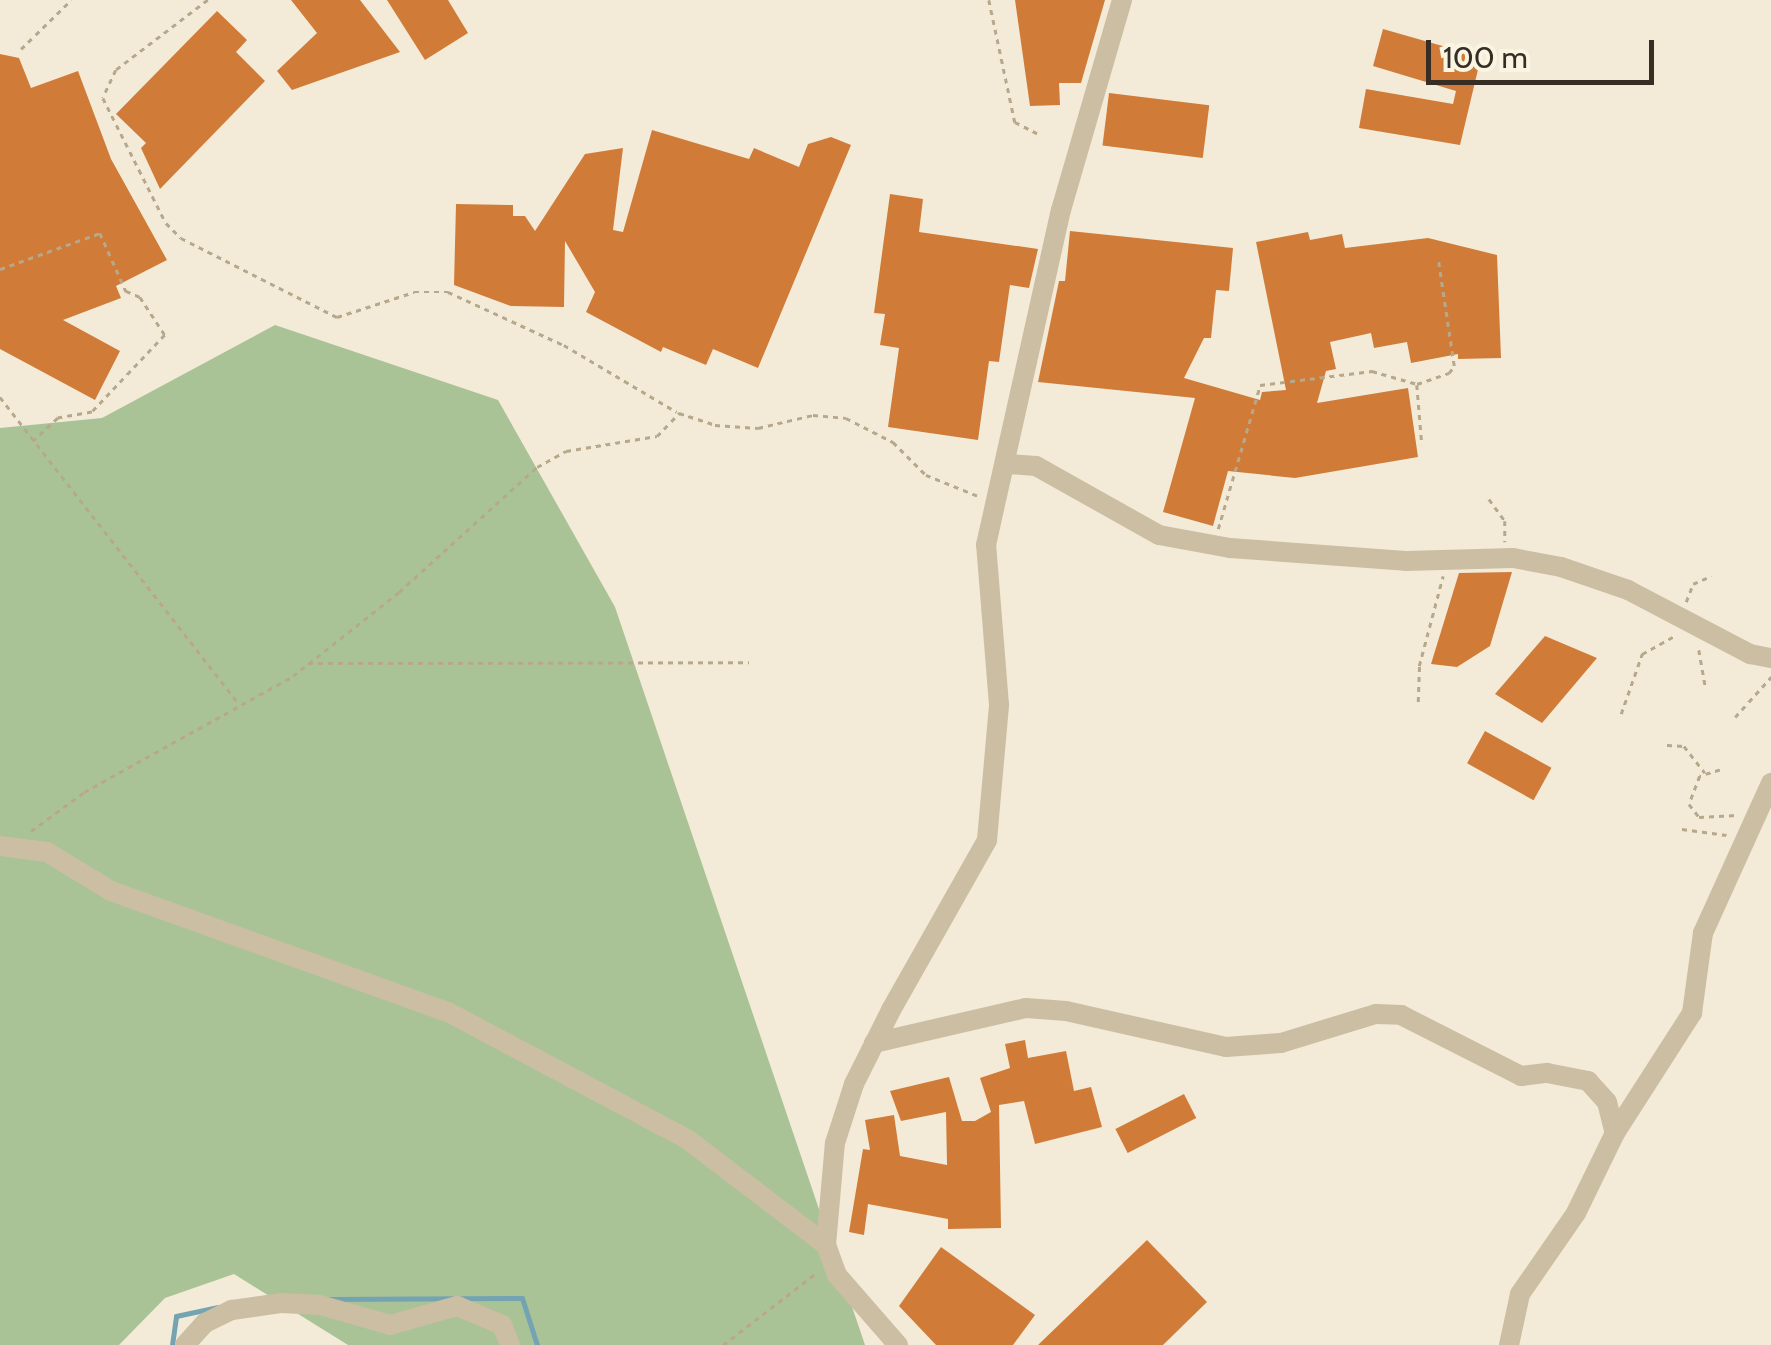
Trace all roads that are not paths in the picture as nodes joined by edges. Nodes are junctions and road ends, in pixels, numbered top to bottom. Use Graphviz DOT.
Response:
graph roads {
  1 [pos="1122,0"];
  2 [pos="1008,464"];
  3 [pos="1771,658"];
  4 [pos="1771,783"];
  5 [pos="8,845"];
  6 [pos="874,1043"];
  7 [pos="1615,1133"];
  8 [pos="829,1253"];
  9 [pos="185,1345"];
  10 [pos="510,1345"];
  11 [pos="898,1345"];
  12 [pos="1508,1345"];
  1 -- 2 [label="street"];
  2 -- 3 [label="street"];
  2 -- 6 [label="street"];
  4 -- 7 [label="street"];
  5 -- 8 [label="street"];
  6 -- 7 [label="street"];
  6 -- 8 [label="street"];
  7 -- 12 [label="street"];
  8 -- 11 [label="street"];
  9 -- 10 [label="street"];
}
